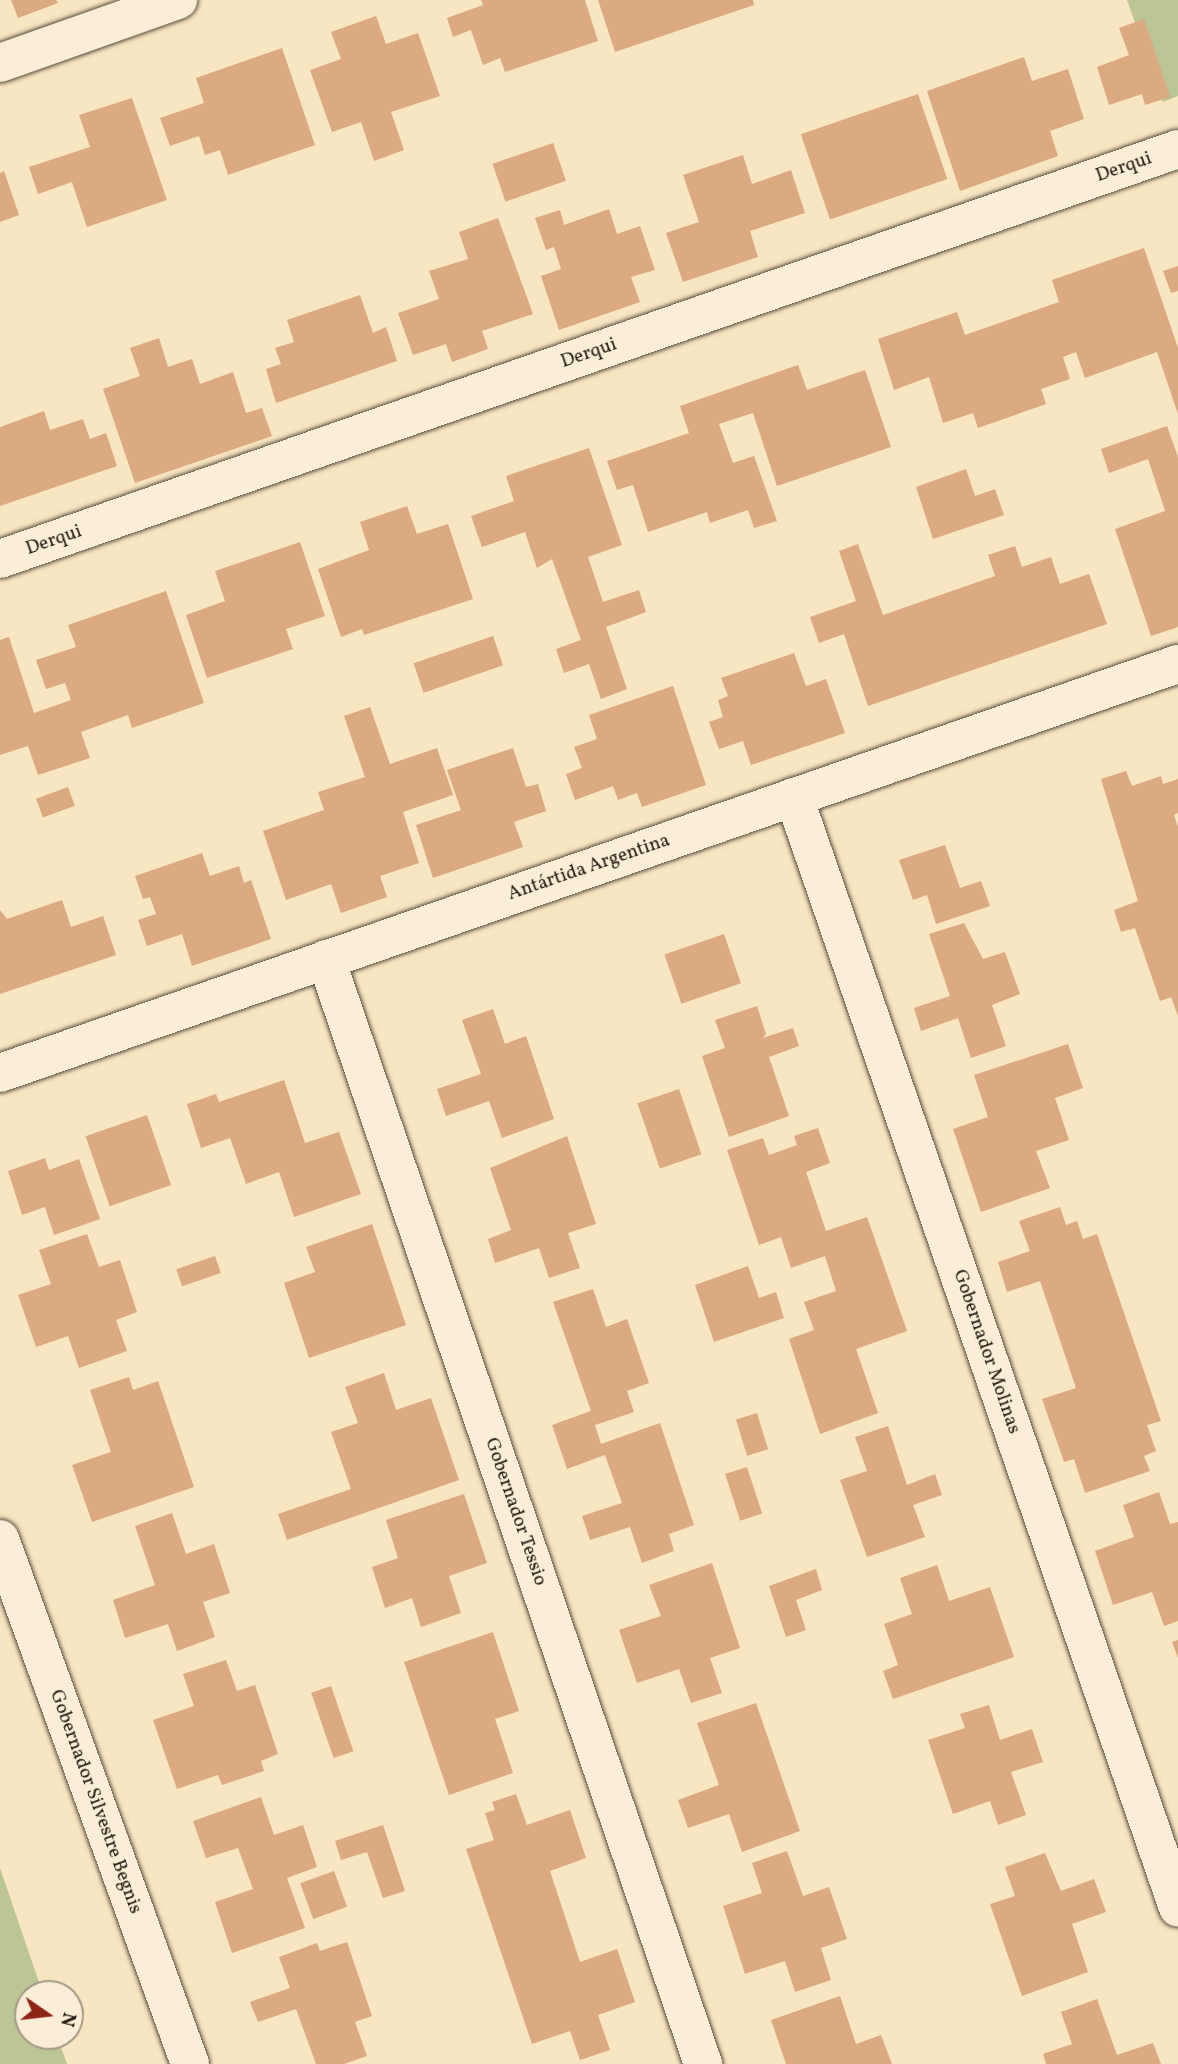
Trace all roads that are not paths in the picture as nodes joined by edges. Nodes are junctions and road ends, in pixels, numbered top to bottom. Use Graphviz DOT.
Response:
graph roads {
  1 [pos="178,0"];
  2 [pos="0,63"];
  3 [pos="1178,149"];
  4 [pos="0,559"];
  5 [pos="1178,664"];
  6 [pos="794,797"];
  7 [pos="327,959"];
  8 [pos="0,1073"];
  9 [pos="0,1539"];
  10 [pos="1178,1908"];
  11 [pos="190,2064"];
  12 [pos="703,2064"];
  1 -- 2 [label="street"];
  3 -- 4 [label="street, Derqui"];
  5 -- 6 [label="street, Antártida Argentina"];
  6 -- 7 [label="street, Antártida Argentina"];
  6 -- 10 [label="street, Gobernador Molinas"];
  7 -- 8 [label="street, Antártida Argentina"];
  7 -- 12 [label="street, Gobernador Tessio"];
  9 -- 11 [label="street, Gobernador Silvestre Begnis"];
}
